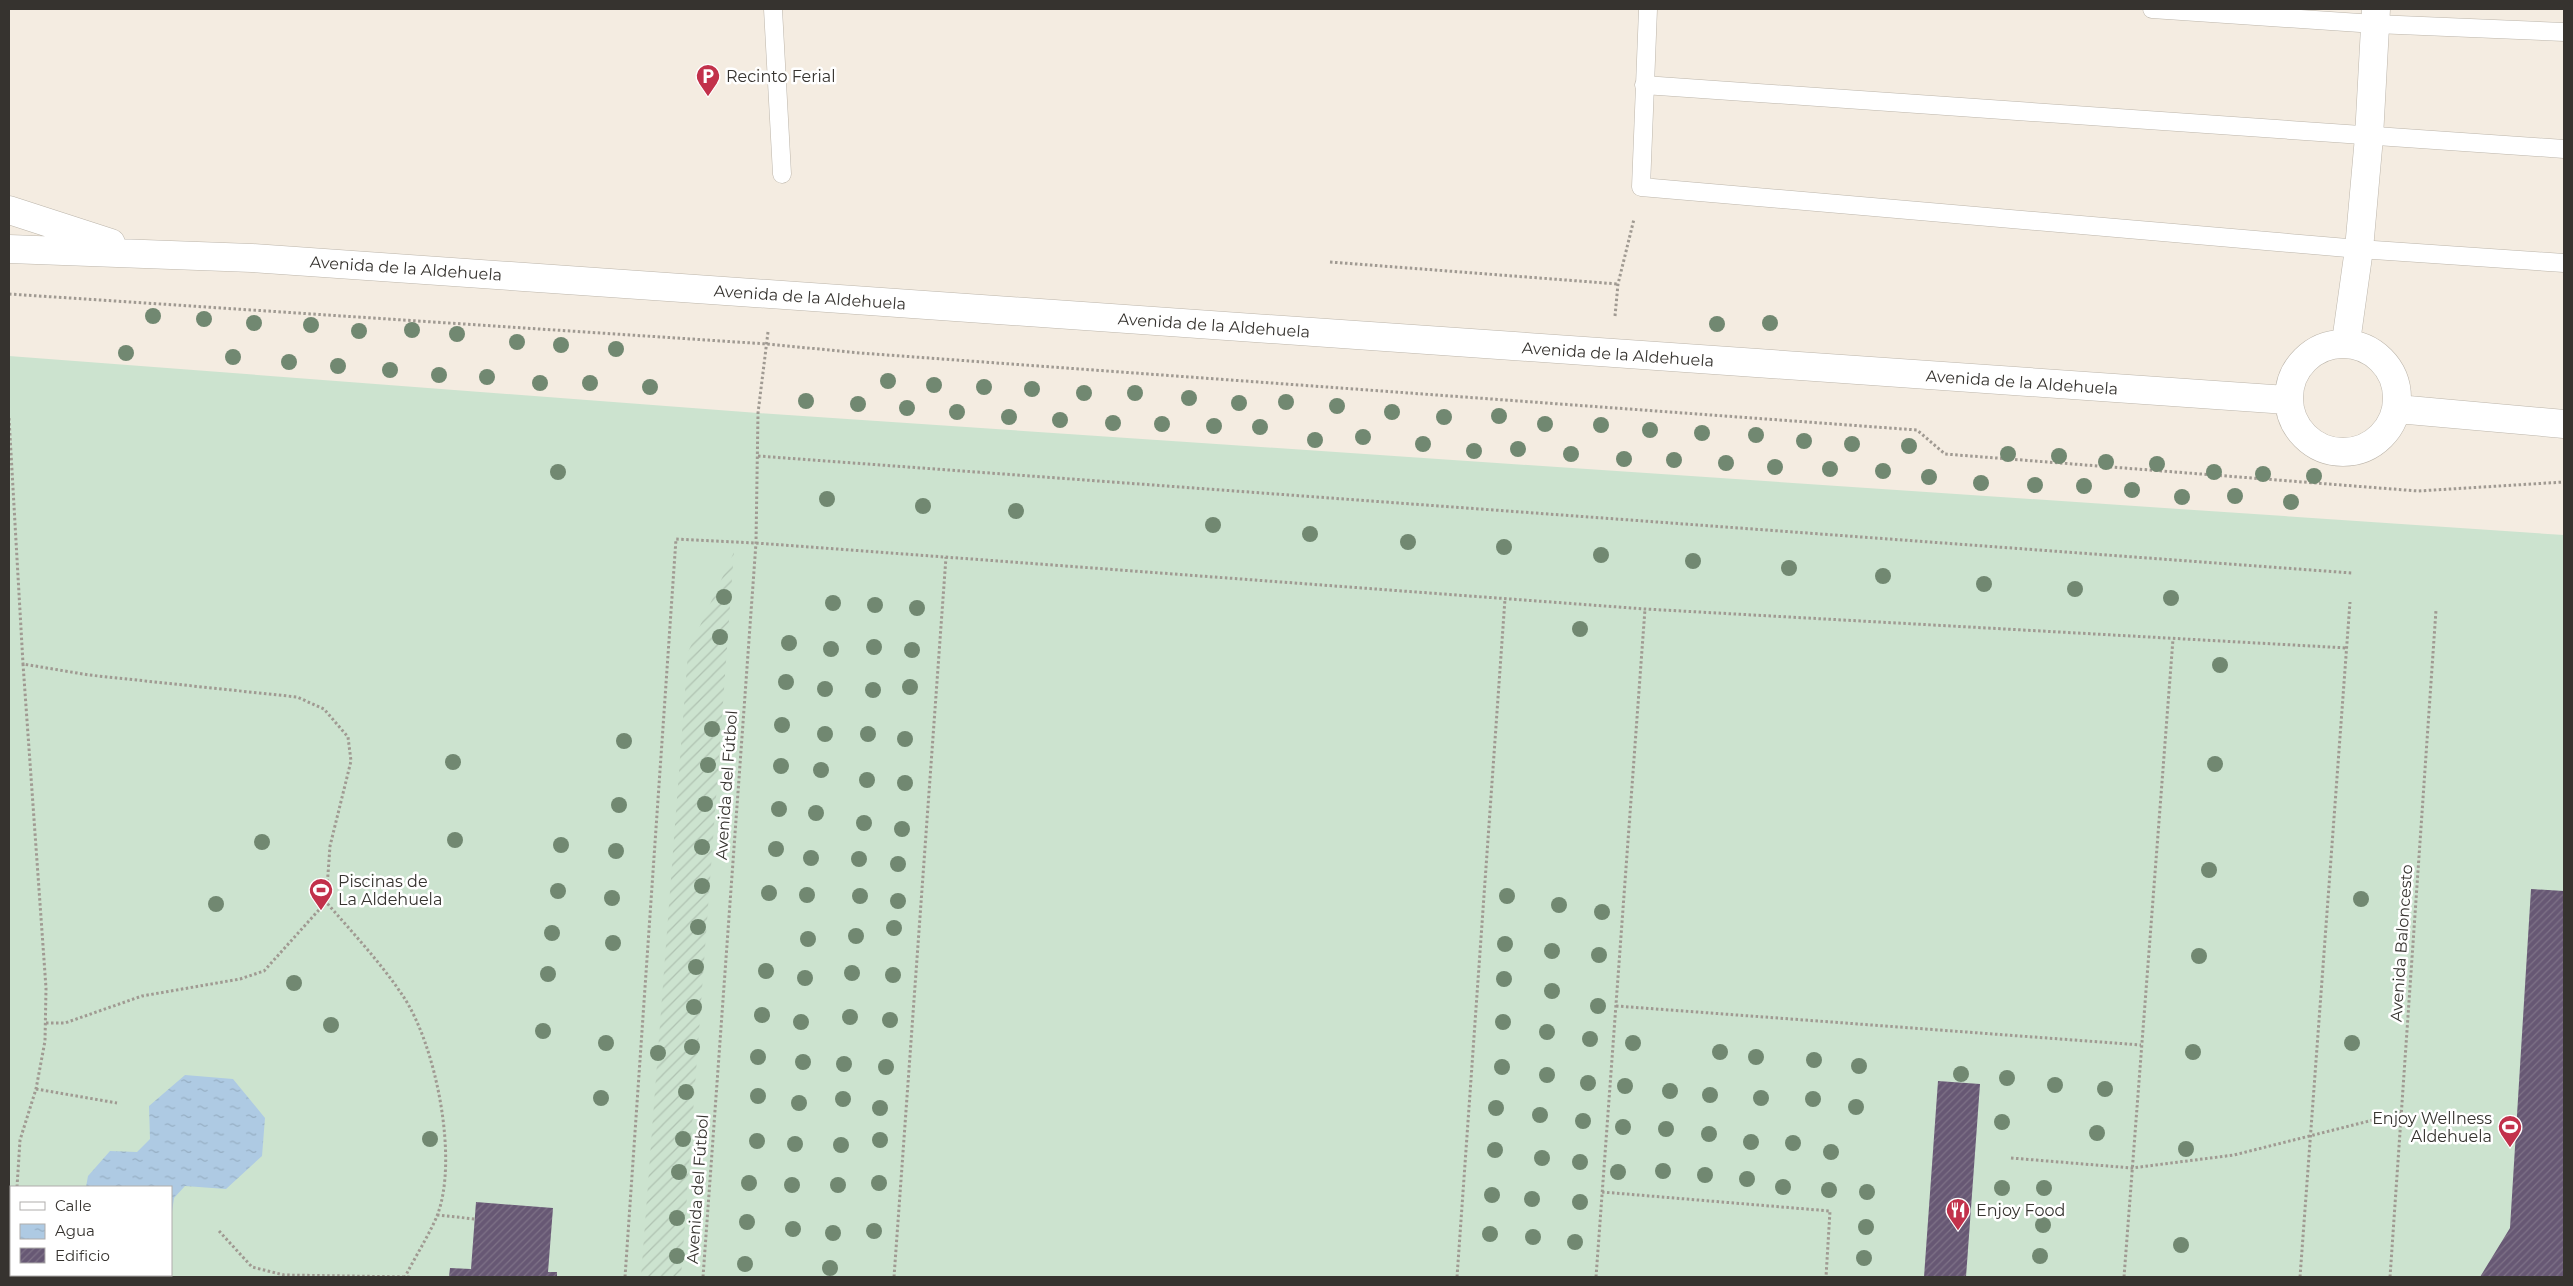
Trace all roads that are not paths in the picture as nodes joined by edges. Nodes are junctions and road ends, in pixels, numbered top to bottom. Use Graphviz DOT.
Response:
graph roads {
  1 [pos="773,9"];
  2 [pos="1648,9"];
  3 [pos="2152,9"];
  4 [pos="2376,16"];
  5 [pos="2564,32"];
  6 [pos="1644,85"];
  7 [pos="2369,137"];
  8 [pos="2564,149"];
  9 [pos="782,174"];
  10 [pos="9,210"];
  11 [pos="9,249"];
  12 [pos="2359,249"];
  13 [pos="141,252"];
  14 [pos="2564,263"];
  15 [pos="2346,342"];
  16 [pos="2288,400"];
  17 [pos="2397,409"];
  18 [pos="2564,424"];
  1 -- 9 [label="lane"];
  2 -- 6 [label="lane"];
  3 -- 4 [label="lane"];
  4 -- 5 [label="lane"];
  4 -- 7 [label="street"];
  6 -- 7 [label="lane"];
  6 -- 12 [label="lane"];
  7 -- 8 [label="lane"];
  7 -- 12 [label="street"];
  10 -- 13 [label="street, Avenida de la Aldehuela"];
  11 -- 13 [label="street, Avenida de la Aldehuela"];
  12 -- 14 [label="lane"];
  12 -- 15 [label="street"];
  13 -- 16 [label="street, Avenida de la Aldehuela"];
  15 -- 16 [label="street"];
  15 -- 17 [label="street"];
  16 -- 17 [label="street"];
  17 -- 18 [label="street"];
}
